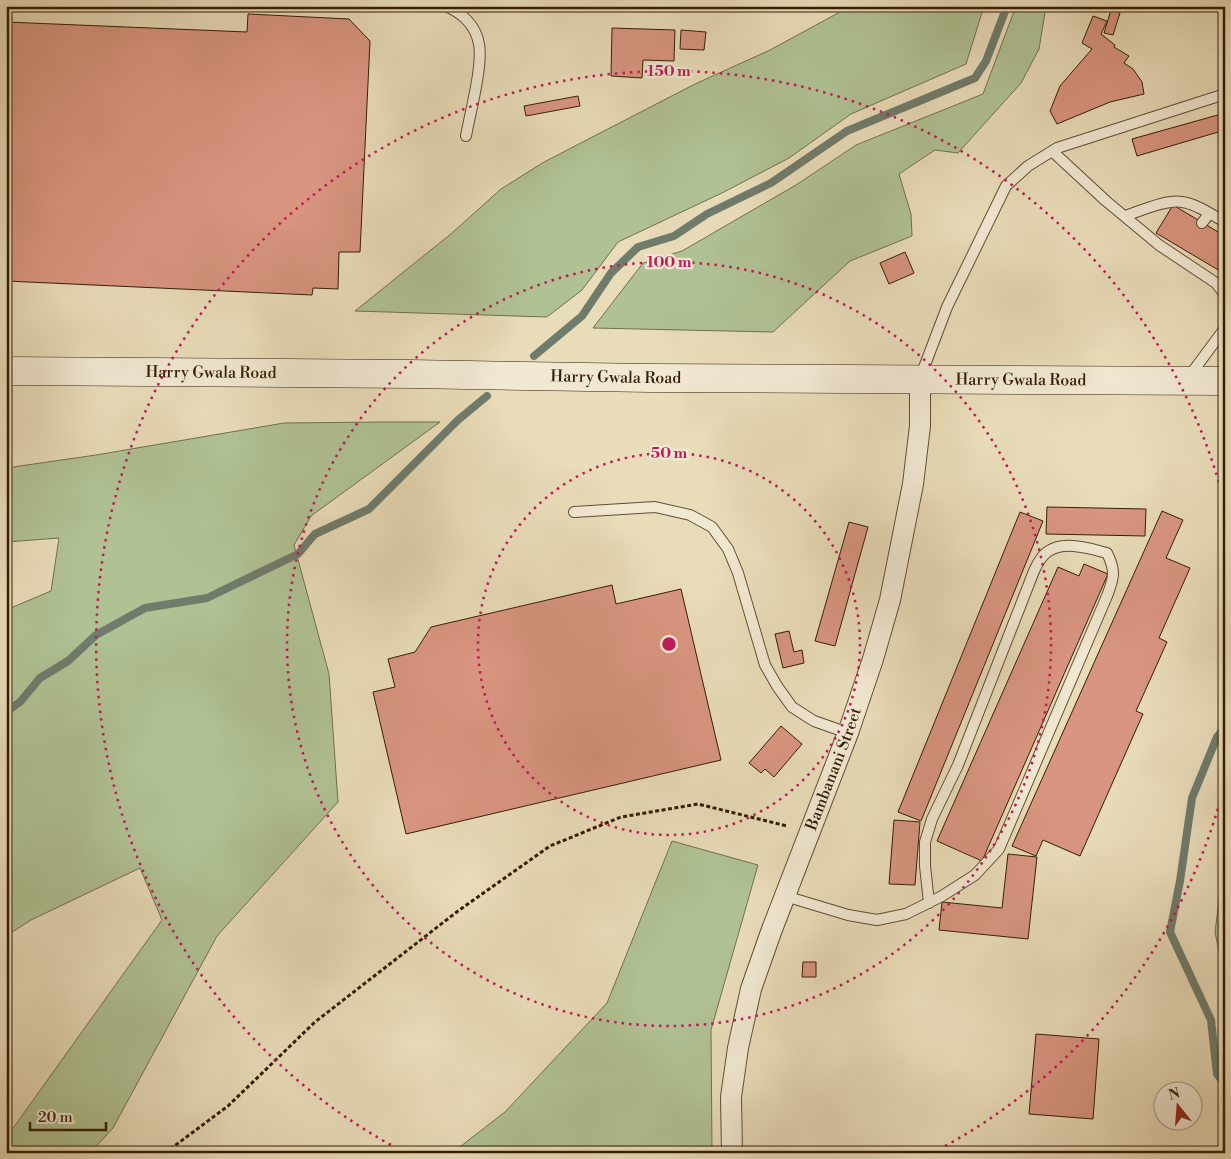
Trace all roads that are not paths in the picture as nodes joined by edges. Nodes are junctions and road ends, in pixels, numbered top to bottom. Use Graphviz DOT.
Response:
graph roads {
  1 [pos="445,6"];
  2 [pos="1225,94"];
  3 [pos="466,136"];
  4 [pos="1052,151"];
  5 [pos="1209,214"];
  6 [pos="1125,216"];
  7 [pos="1225,222"];
  8 [pos="1202,223"];
  9 [pos="1225,295"];
  10 [pos="1225,328"];
  11 [pos="6,372"];
  12 [pos="920,379"];
  13 [pos="1186,380"];
  14 [pos="1225,381"];
  15 [pos="574,512"];
  16 [pos="848,733"];
  17 [pos="785,896"];
  18 [pos="929,902"];
  19 [pos="732,1153"];
  1 -- 3 [label="lane"];
  2 -- 4 [label="lane"];
  4 -- 6 [label="lane"];
  4 -- 12 [label="lane"];
  5 -- 6 [label="lane"];
  5 -- 7 [label="lane"];
  5 -- 8 [label="lane"];
  6 -- 9 [label="lane"];
  10 -- 13 [label="lane"];
  11 -- 12 [label="main road, Harry Gwala Road"];
  12 -- 13 [label="main road, Harry Gwala Road"];
  12 -- 16 [label="street, Bambanani Street"];
  13 -- 14 [label="main road, Harry Gwala Road"];
  15 -- 16 [label="lane"];
  16 -- 17 [label="street, Bambanani Street"];
  17 -- 18 [label="lane"];
  17 -- 19 [label="street, Bambanani Street"];
  18 -- 18 [label="lane"];
}
